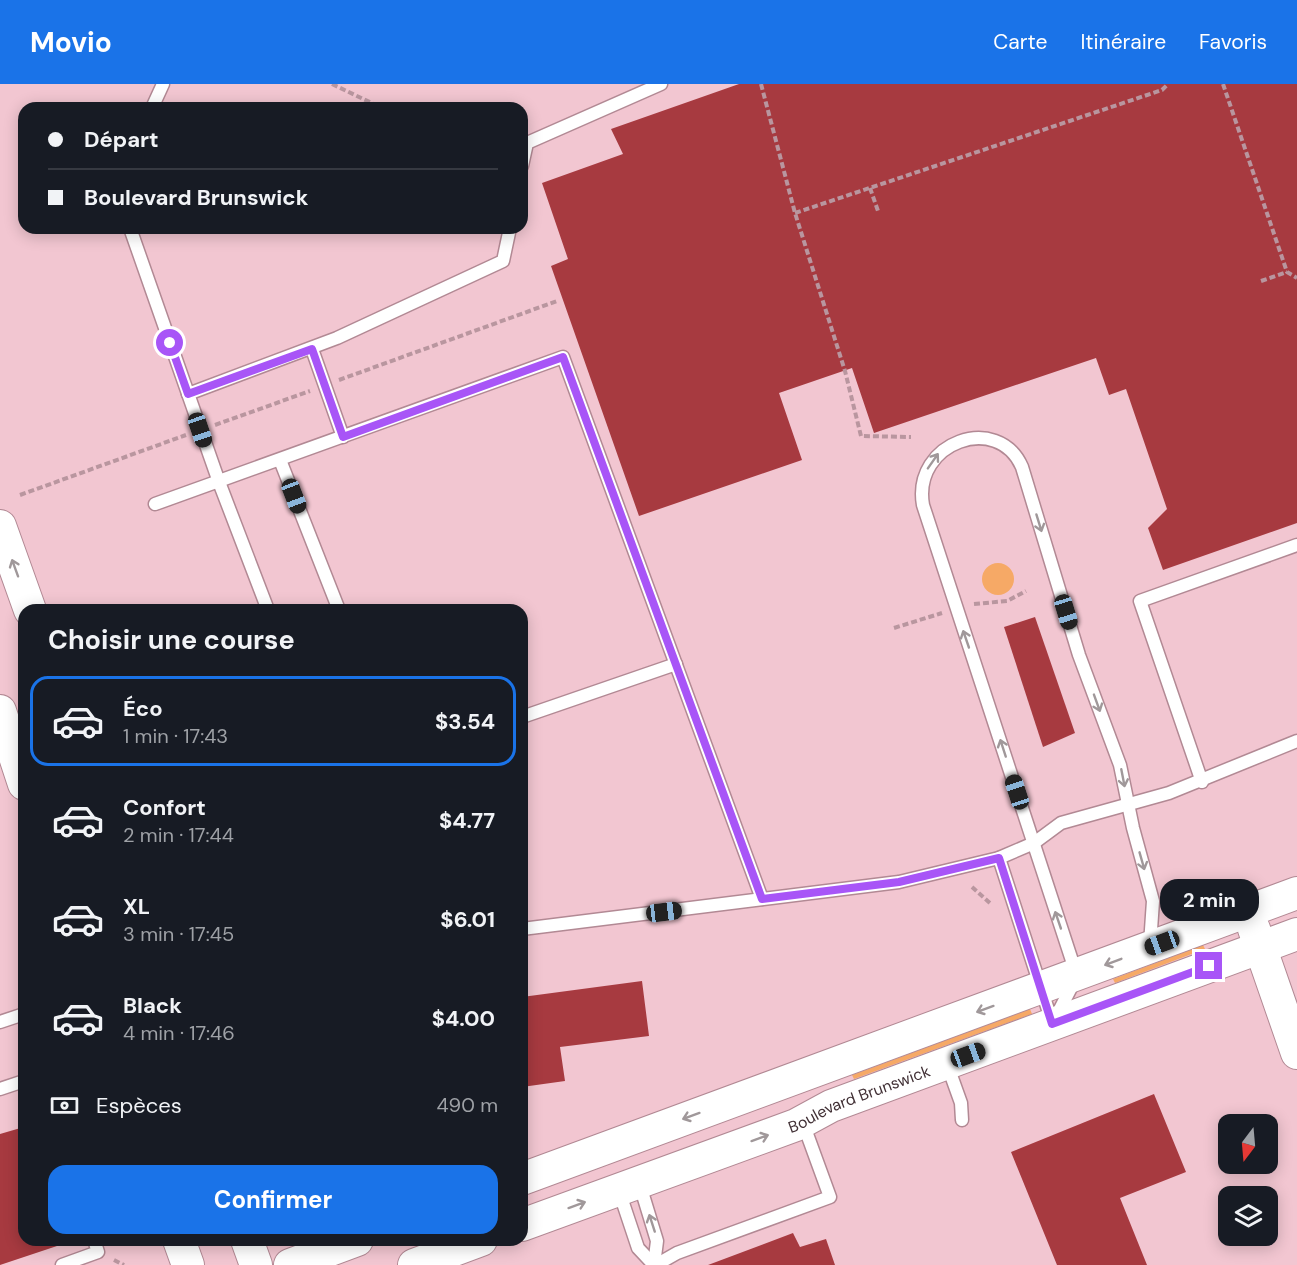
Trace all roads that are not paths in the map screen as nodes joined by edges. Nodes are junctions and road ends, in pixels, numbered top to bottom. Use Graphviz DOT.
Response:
graph roads {
  1 [pos="163,84"];
  2 [pos="661,84"];
  3 [pos="155,102"];
  4 [pos="528,143"];
  5 [pos="132,234"];
  6 [pos="509,234"];
  7 [pos="312,349"];
  8 [pos="188,394"];
  9 [pos="343,437"];
  10 [pos="280,460"];
  11 [pos="219,482"];
  12 [pos="155,504"];
  13 [pos="0,526"];
  14 [pos="1297,545"];
  15 [pos="28,604"];
  16 [pos="266,604"];
  17 [pos="337,604"];
  18 [pos="676,663"];
  19 [pos="528,715"];
  20 [pos="4,718"];
  21 [pos="1297,741"];
  22 [pos="16,767"];
  23 [pos="1202,782"];
  24 [pos="1128,804"];
  25 [pos="1034,843"];
  26 [pos="999,858"];
  27 [pos="1297,893"];
  28 [pos="762,899"];
  29 [pos="1247,911"];
  30 [pos="528,928"];
  31 [pos="1297,934"];
  32 [pos="1149,948"];
  33 [pos="1260,948"];
  34 [pos="1077,976"];
  35 [pos="1040,990"];
  36 [pos="18,1016"];
  37 [pos="0,1022"];
  38 [pos="1052,1024"];
  39 [pos="1297,1053"];
  40 [pos="947,1063"];
  41 [pos="18,1083"];
  42 [pos="0,1089"];
  43 [pos="962,1120"];
  44 [pos="803,1121"];
  45 [pos="528,1177"];
  46 [pos="629,1186"];
  47 [pos="528,1224"];
  48 [pos="96,1246"];
  49 [pos="181,1246"];
  50 [pos="249,1246"];
  51 [pos="341,1246"];
  52 [pos="465,1246"];
  53 [pos="62,1265"];
  54 [pos="188,1265"];
  55 [pos="256,1265"];
  56 [pos="290,1265"];
  57 [pos="414,1265"];
  58 [pos="655,1265"];
  1 -- 3 [label="lane"];
  2 -- 4 [label="lane"];
  5 -- 8 [label="lane"];
  6 -- 7 [label="lane"];
  7 -- 8 [label="lane"];
  7 -- 9 [label="lane"];
  8 -- 11 [label="lane"];
  9 -- 10 [label="lane"];
  9 -- 18 [label="lane"];
  10 -- 11 [label="lane"];
  10 -- 17 [label="lane"];
  11 -- 12 [label="lane"];
  11 -- 16 [label="lane"];
  15 -- 13 [label="street, one-way"];
  14 -- 23 [label="lane"];
  18 -- 19 [label="lane"];
  18 -- 28 [label="lane"];
  20 -- 22 [label="street"];
  21 -- 23 [label="lane"];
  23 -- 24 [label="lane"];
  24 -- 25 [label="lane"];
  25 -- 24 [label="lane, one-way"];
  24 -- 32 [label="lane, one-way"];
  25 -- 26 [label="lane"];
  34 -- 25 [label="lane, one-way"];
  26 -- 28 [label="lane"];
  26 -- 35 [label="lane"];
  27 -- 29 [label="street"];
  28 -- 30 [label="lane"];
  29 -- 32 [label="street"];
  29 -- 33 [label="street"];
  31 -- 33 [label="street, Boulevard Brunswick"];
  32 -- 34 [label="street, one-way"];
  33 -- 38 [label="street, Boulevard Brunswick"];
  33 -- 39 [label="street"];
  34 -- 35 [label="street"];
  34 -- 38 [label="lane"];
  35 -- 38 [label="lane"];
  35 -- 45 [label="street, one-way"];
  36 -- 37 [label="lane"];
  38 -- 40 [label="street, Boulevard Brunswick"];
  40 -- 43 [label="lane"];
  40 -- 44 [label="street, Boulevard Brunswick"];
  41 -- 42 [label="lane"];
  46 -- 44 [label="street, Boulevard Brunswick, one-way"];
  44 -- 58 [label="lane"];
  47 -- 46 [label="street, Boulevard Brunswick, one-way"];
  58 -- 46 [label="lane, one-way"];
  46 -- 58 [label="lane"];
  48 -- 53 [label="lane"];
  49 -- 54 [label="street"];
  50 -- 55 [label="street"];
  51 -- 56 [label="street"];
  52 -- 57 [label="street"];
}
